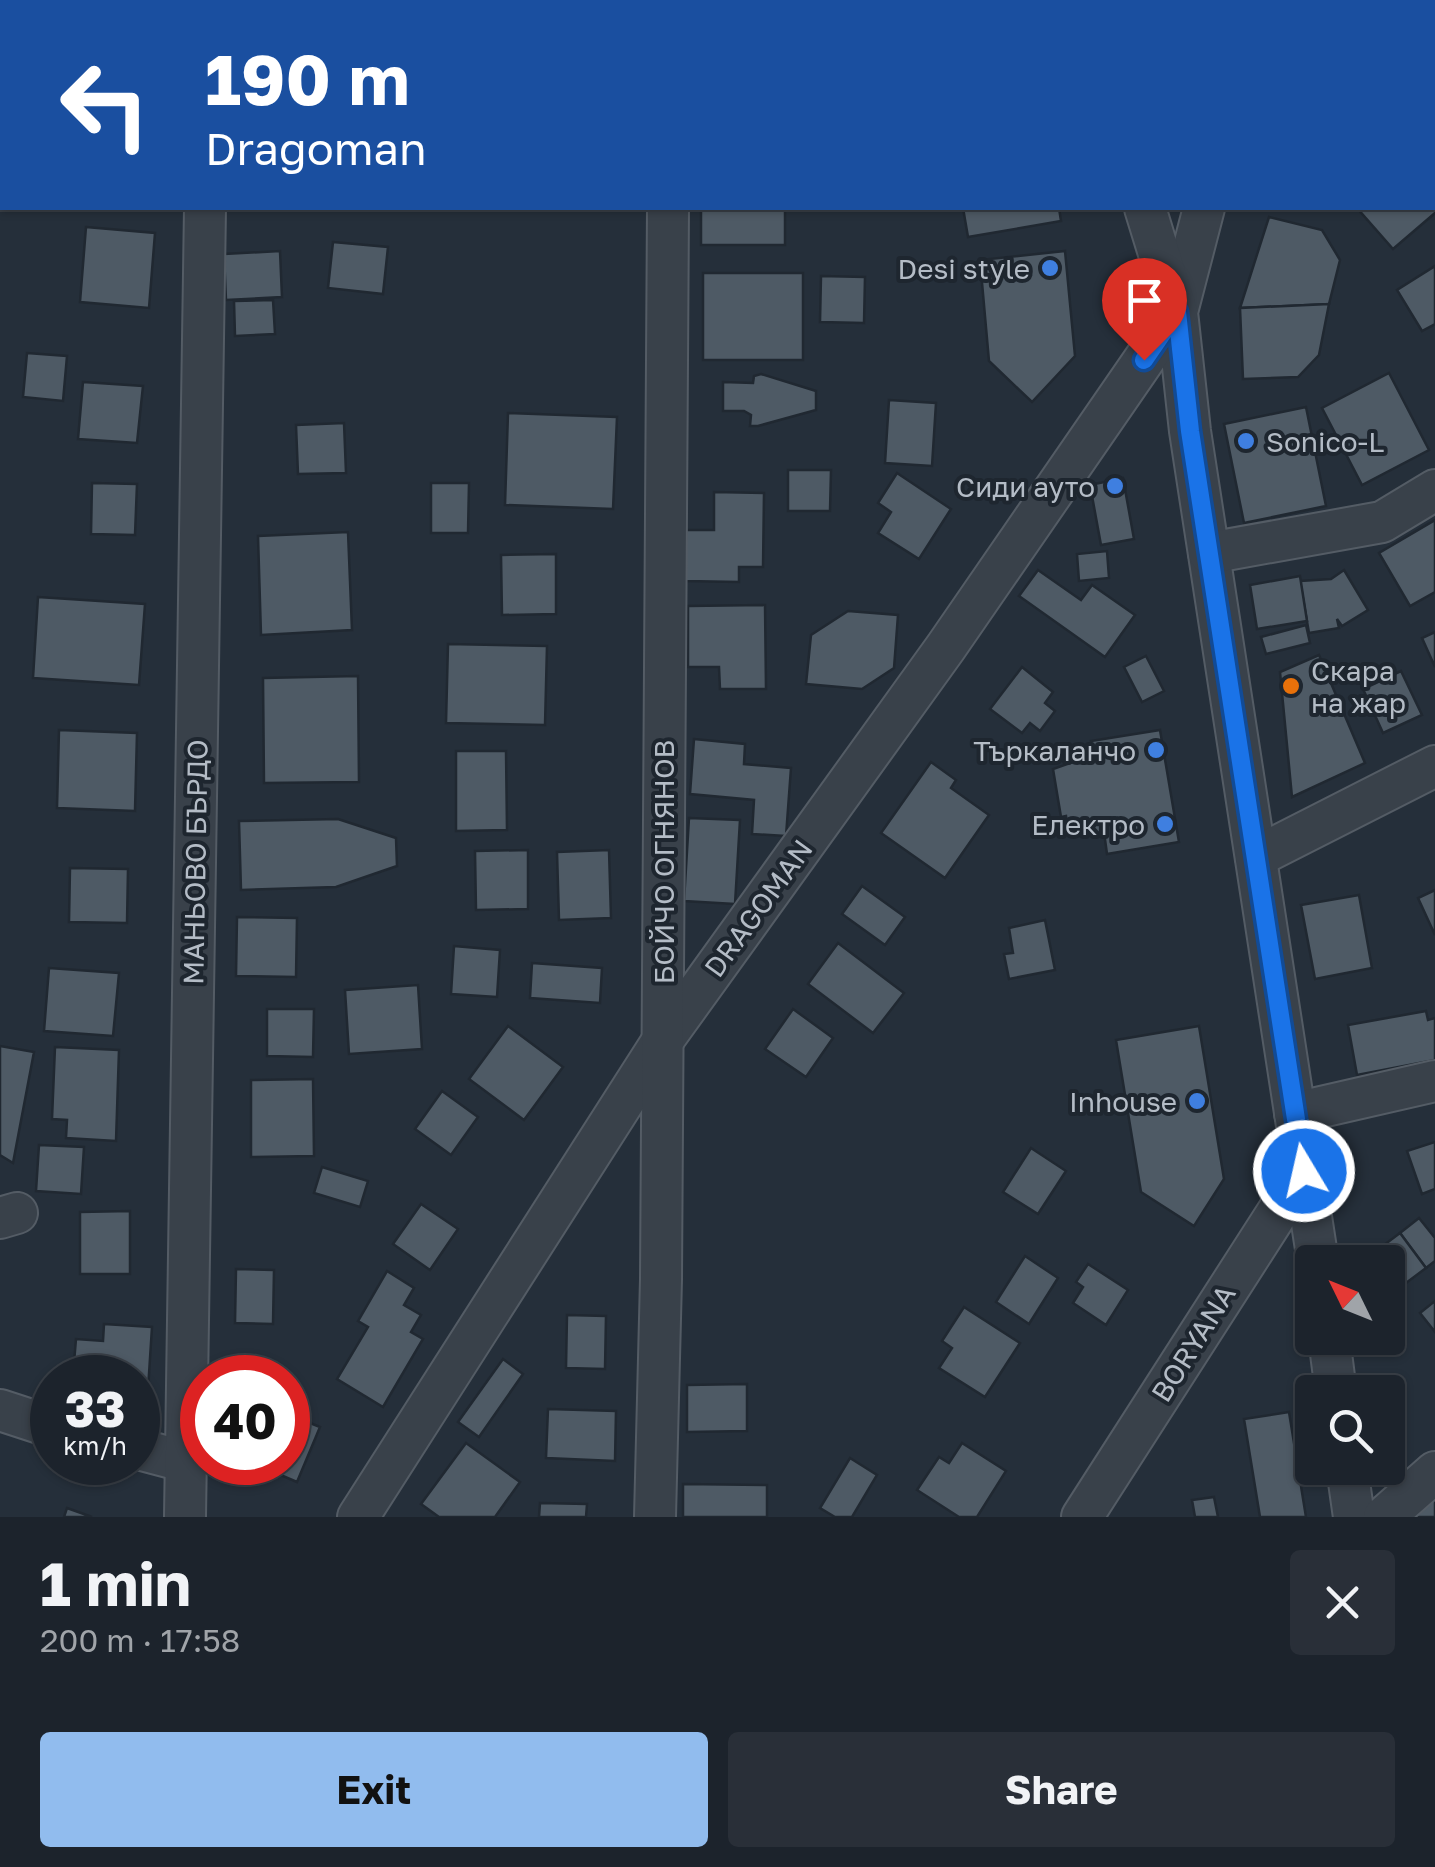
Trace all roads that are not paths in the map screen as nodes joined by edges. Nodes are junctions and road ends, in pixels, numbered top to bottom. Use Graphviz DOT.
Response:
graph roads {
  1 [pos="205,210"];
  2 [pos="668,210"];
  3 [pos="1146,210"];
  4 [pos="1203,210"];
  5 [pos="1177,312"];
  6 [pos="1435,490"];
  7 [pos="1209,553"];
  8 [pos="1435,766"];
  9 [pos="1256,857"];
  10 [pos="663,1040"];
  11 [pos="1435,1081"];
  12 [pos="1296,1113"];
  13 [pos="1307,1190"];
  14 [pos="1315,1245"];
  15 [pos="189,1355"];
  16 [pos="0,1410"];
  17 [pos="30,1420"];
  18 [pos="1435,1472"];
  19 [pos="187,1485"];
  20 [pos="1349,1485"];
  21 [pos="186,1517"];
  22 [pos="358,1517"];
  23 [pos="654,1517"];
  24 [pos="1082,1517"];
  25 [pos="1114,1517"];
  26 [pos="1354,1517"];
  27 [pos="1384,1517"];
  1 -- 15 [label="street, МАНЬОВО БЪРДО"];
  2 -- 10 [label="street, БОЙЧО ОГНЯНОВ"];
  3 -- 5 [label="street"];
  4 -- 5 [label="street"];
  5 -- 7 [label="street"];
  5 -- 10 [label="street, DRAGOMAN"];
  6 -- 7 [label="street"];
  7 -- 9 [label="street"];
  8 -- 9 [label="street"];
  9 -- 12 [label="street"];
  10 -- 22 [label="street, DRAGOMAN"];
  10 -- 23 [label="street, БОЙЧО ОГНЯНОВ"];
  11 -- 12 [label="street"];
  12 -- 13 [label="street"];
  13 -- 14 [label="street"];
  13 -- 24 [label="street, BORYANA"];
  13 -- 25 [label="street, BORYANA"];
  16 -- 17 [label="street"];
  18 -- 27 [label="street"];
  19 -- 21 [label="street, МАНЬОВО БЪРДО"];
  20 -- 26 [label="street"];
}
